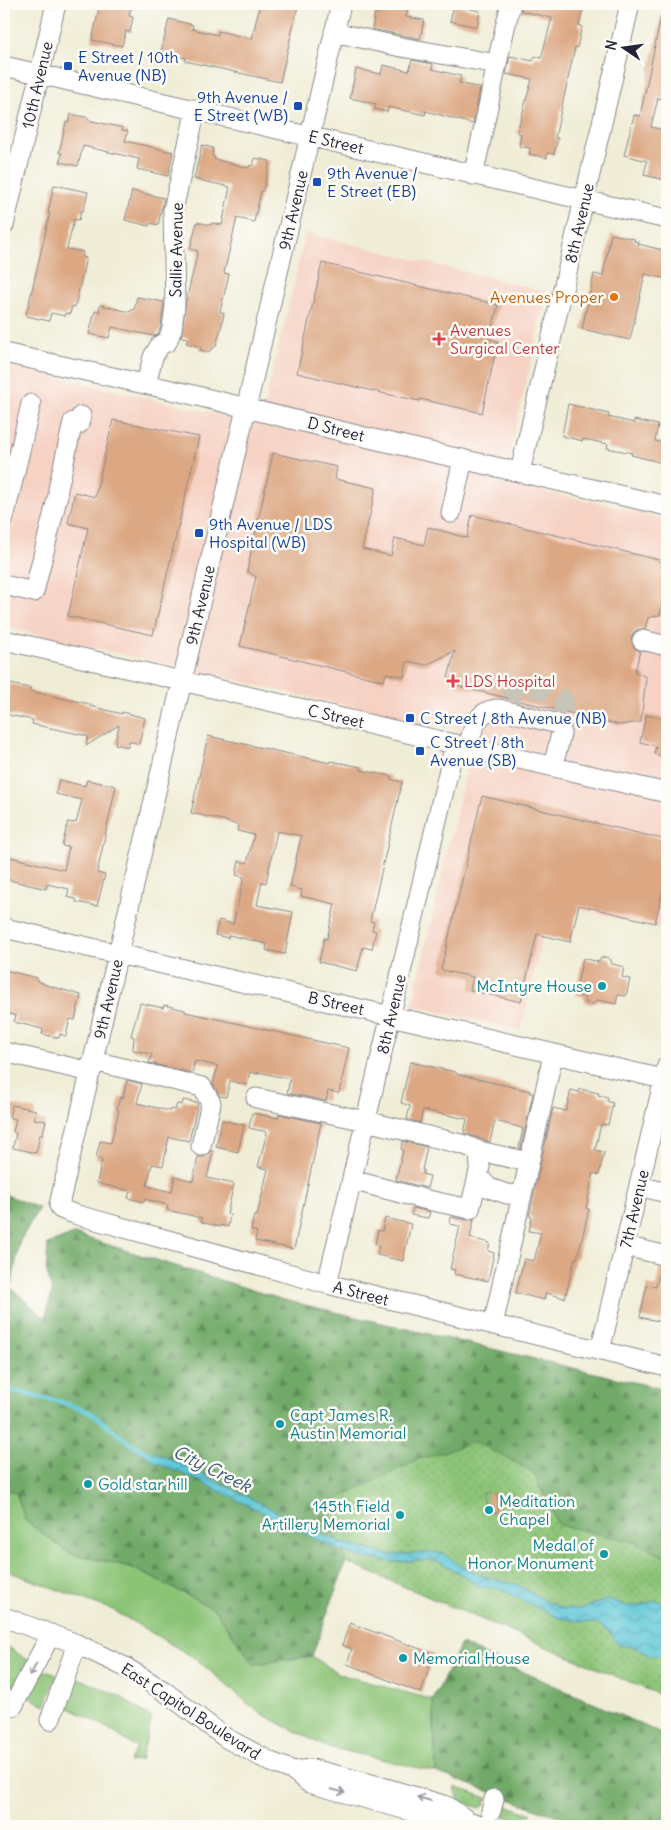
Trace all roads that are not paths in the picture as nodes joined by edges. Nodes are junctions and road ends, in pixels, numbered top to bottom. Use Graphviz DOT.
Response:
graph roads {
  1 [pos="56,4"];
  2 [pos="341,4"];
  3 [pos="511,4"];
  4 [pos="630,4"];
  5 [pos="334,32"];
  6 [pos="497,64"];
  7 [pos="4,66"];
  8 [pos="39,74"];
  9 [pos="196,109"];
  10 [pos="310,136"];
  11 [pos="473,174"];
  12 [pos="584,200"];
  13 [pos="667,219"];
  14 [pos="4,225"];
  15 [pos="4,353"];
  16 [pos="146,384"];
  17 [pos="32,404"];
  18 [pos="247,408"];
  19 [pos="81,416"];
  20 [pos="463,459"];
  21 [pos="520,472"];
  22 [pos="667,506"];
  23 [pos="451,513"];
  24 [pos="4,518"];
  25 [pos="4,585"];
  26 [pos="4,640"];
  27 [pos="642,640"];
  28 [pos="667,646"];
  29 [pos="182,681"];
  30 [pos="461,745"];
  31 [pos="553,766"];
  32 [pos="667,793"];
  33 [pos="4,928"];
  34 [pos="119,955"];
  35 [pos="391,1016"];
  36 [pos="4,1052"];
  37 [pos="554,1055"];
  38 [pos="92,1066"];
  39 [pos="666,1075"];
  40 [pos="256,1098"];
  41 [pos="366,1121"];
  42 [pos="201,1146"];
  43 [pos="479,1151"];
  44 [pos="529,1162"];
  45 [pos="478,1176"];
  46 [pos="352,1180"];
  47 [pos="639,1186"];
  48 [pos="667,1193"];
  49 [pos="522,1195"];
  50 [pos="59,1205"];
  51 [pos="625,1246"];
  52 [pos="667,1256"];
  53 [pos="326,1284"];
  54 [pos="492,1324"];
  55 [pos="600,1351"];
  56 [pos="667,1367"];
  57 [pos="4,1617"];
  58 [pos="51,1634"];
  59 [pos="77,1644"];
  60 [pos="13,1706"];
  61 [pos="50,1720"];
  62 [pos="481,1817"];
  1 -- 8 [label="street, 10th Avenue"];
  2 -- 5 [label="street, 9th Avenue"];
  3 -- 6 [label="street"];
  4 -- 12 [label="street, 8th Avenue"];
  5 -- 6 [label="street"];
  5 -- 10 [label="street, 9th Avenue"];
  6 -- 11 [label="street"];
  7 -- 8 [label="street, E Street"];
  8 -- 9 [label="street, E Street"];
  8 -- 14 [label="street, 10th Avenue"];
  9 -- 10 [label="street, E Street"];
  9 -- 16 [label="street, Sallie Avenue"];
  10 -- 11 [label="street, E Street"];
  10 -- 18 [label="street, 9th Avenue"];
  11 -- 12 [label="street, E Street"];
  12 -- 13 [label="street, E Street"];
  12 -- 21 [label="street, 8th Avenue"];
  15 -- 16 [label="street, D Street"];
  16 -- 18 [label="street, D Street"];
  17 -- 24 [label="street"];
  18 -- 20 [label="street, D Street"];
  18 -- 29 [label="street, 9th Avenue"];
  19 -- 25 [label="street"];
  20 -- 21 [label="street, D Street"];
  20 -- 23 [label="street"];
  21 -- 22 [label="street, D Street"];
  26 -- 29 [label="street, C Street"];
  27 -- 28 [label="street"];
  29 -- 30 [label="street, C Street"];
  29 -- 34 [label="street, 9th Avenue"];
  30 -- 31 [label="street, C Street"];
  30 -- 31 [label="street, 8th Avenue"];
  30 -- 35 [label="street, 8th Avenue"];
  31 -- 32 [label="street, C Street"];
  33 -- 34 [label="street, B Street"];
  34 -- 35 [label="street, B Street"];
  34 -- 38 [label="street, 9th Avenue"];
  35 -- 37 [label="street, B Street"];
  35 -- 41 [label="street, 8th Avenue"];
  36 -- 38 [label="street"];
  37 -- 39 [label="street, B Street"];
  37 -- 44 [label="street"];
  38 -- 42 [label="street"];
  38 -- 50 [label="street, 9th Avenue"];
  39 -- 47 [label="street, 7th Avenue"];
  40 -- 41 [label="street"];
  41 -- 43 [label="street"];
  41 -- 46 [label="street, 8th Avenue"];
  43 -- 44 [label="street"];
  43 -- 45 [label="street"];
  44 -- 49 [label="street"];
  45 -- 46 [label="street"];
  45 -- 49 [label="street"];
  46 -- 53 [label="street, 8th Avenue"];
  47 -- 48 [label="street"];
  47 -- 51 [label="street, 7th Avenue"];
  49 -- 54 [label="street"];
  50 -- 53 [label="street, A Street"];
  51 -- 52 [label="street"];
  51 -- 55 [label="street, 7th Avenue"];
  53 -- 54 [label="street, A Street"];
  54 -- 55 [label="street, A Street"];
  55 -- 56 [label="street, A Street"];
  57 -- 58 [label="street, East Capitol Boulevard"];
  58 -- 59 [label="street, East Capitol Boulevard"];
  58 -- 60 [label="street, one-way"];
  59 -- 61 [label="street"];
  59 -- 62 [label="street, East Capitol Boulevard"];
}
